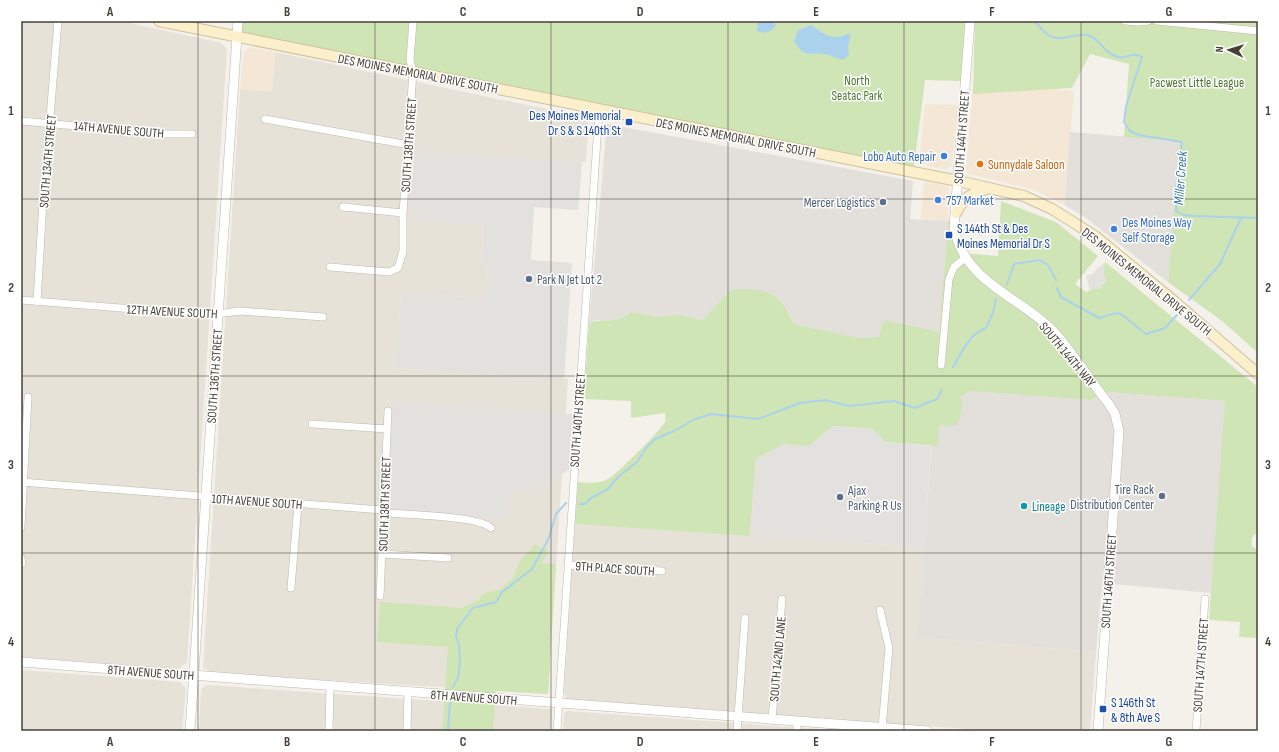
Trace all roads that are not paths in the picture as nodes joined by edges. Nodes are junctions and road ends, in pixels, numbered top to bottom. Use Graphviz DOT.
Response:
graph roads {
  1 [pos="58,21"];
  2 [pos="159,21"];
  3 [pos="238,21"];
  4 [pos="414,21"];
  5 [pos="970,21"];
  6 [pos="1125,21"];
  7 [pos="1148,21"];
  8 [pos="1157,21"];
  9 [pos="1258,31"];
  10 [pos="237,37"];
  11 [pos="413,72"];
  12 [pos="599,110"];
  13 [pos="265,119"];
  14 [pos="21,122"];
  15 [pos="50,124"];
  16 [pos="192,134"];
  17 [pos="409,145"];
  18 [pos="958,181"];
  19 [pos="990,188"];
  20 [pos="343,208"];
  21 [pos="403,213"];
  22 [pos="956,213"];
  23 [pos="965,258"];
  24 [pos="330,267"];
  25 [pos="21,300"];
  26 [pos="37,302"];
  27 [pos="218,314"];
  28 [pos="323,317"];
  29 [pos="941,365"];
  30 [pos="1258,374"];
  31 [pos="28,397"];
  32 [pos="388,411"];
  33 [pos="312,424"];
  34 [pos="387,429"];
  35 [pos="1119,431"];
  36 [pos="22,482"];
  37 [pos="206,497"];
  38 [pos="298,504"];
  39 [pos="382,510"];
  40 [pos="21,527"];
  41 [pos="491,528"];
  42 [pos="382,554"];
  43 [pos="448,558"];
  44 [pos="568,565"];
  45 [pos="662,571"];
  46 [pos="291,588"];
  47 [pos="380,596"];
  48 [pos="782,598"];
  49 [pos="1205,599"];
  50 [pos="880,610"];
  51 [pos="745,618"];
  52 [pos="21,662"];
  53 [pos="194,676"];
  54 [pos="330,687"];
  55 [pos="408,692"];
  56 [pos="559,704"];
  57 [pos="738,717"];
  58 [pos="772,720"];
  59 [pos="797,726"];
  60 [pos="882,728"];
  61 [pos="863,729"];
  62 [pos="190,731"];
  63 [pos="329,731"];
  64 [pos="406,731"];
  65 [pos="557,731"];
  66 [pos="737,731"];
  67 [pos="928,731"];
  68 [pos="1098,731"];
  69 [pos="1196,731"];
  1 -- 15 [label="street, SOUTH 134TH STREET"];
  2 -- 10 [label="main road, DES MOINES MEMORIAL DRIVE SOUTH"];
  3 -- 10 [label="street, SOUTH 136TH STREET"];
  4 -- 11 [label="street, SOUTH 138TH STREET"];
  5 -- 18 [label="street, SOUTH 144TH STREET"];
  6 -- 7 [label="street"];
  8 -- 9 [label="street"];
  10 -- 11 [label="main road, DES MOINES MEMORIAL DRIVE SOUTH"];
  10 -- 27 [label="street, SOUTH 136TH STREET"];
  11 -- 12 [label="main road, DES MOINES MEMORIAL DRIVE SOUTH"];
  11 -- 17 [label="street, SOUTH 138TH STREET"];
  12 -- 18 [label="main road, DES MOINES MEMORIAL DRIVE SOUTH"];
  12 -- 44 [label="street, SOUTH 140TH STREET"];
  13 -- 17 [label="street"];
  14 -- 15 [label="street, 14TH AVENUE SOUTH"];
  15 -- 16 [label="street, 14TH AVENUE SOUTH"];
  15 -- 26 [label="street, SOUTH 134TH STREET"];
  17 -- 21 [label="street, SOUTH 138TH STREET"];
  18 -- 19 [label="main road, DES MOINES MEMORIAL DRIVE SOUTH"];
  18 -- 22 [label="street, SOUTH 144TH STREET"];
  19 -- 22 [label="main road"];
  19 -- 30 [label="main road, DES MOINES MEMORIAL DRIVE SOUTH"];
  20 -- 21 [label="street"];
  21 -- 24 [label="street, SOUTH 138TH STREET"];
  22 -- 23 [label="street, SOUTH 144TH STREET"];
  23 -- 29 [label="street"];
  23 -- 35 [label="street, SOUTH 144TH WAY"];
  25 -- 26 [label="street, 12TH AVENUE SOUTH"];
  26 -- 27 [label="street, 12TH AVENUE SOUTH"];
  27 -- 28 [label="street, 12TH AVENUE SOUTH"];
  27 -- 37 [label="street, SOUTH 136TH STREET"];
  31 -- 36 [label="street"];
  32 -- 34 [label="street, SOUTH 138TH STREET"];
  33 -- 34 [label="street"];
  34 -- 39 [label="street, SOUTH 138TH STREET"];
  35 -- 68 [label="street, SOUTH 146TH STREET"];
  36 -- 37 [label="street, 10TH AVENUE SOUTH"];
  36 -- 40 [label="street"];
  37 -- 38 [label="street, 10TH AVENUE SOUTH"];
  37 -- 53 [label="street, SOUTH 136TH STREET"];
  38 -- 39 [label="street, 10TH AVENUE SOUTH"];
  38 -- 46 [label="street"];
  39 -- 41 [label="street, 10TH AVENUE SOUTH"];
  39 -- 42 [label="street, SOUTH 138TH STREET"];
  42 -- 43 [label="street"];
  42 -- 47 [label="street, SOUTH 138TH STREET"];
  44 -- 45 [label="street, 9TH PLACE SOUTH"];
  44 -- 56 [label="street, SOUTH 140TH STREET"];
  48 -- 58 [label="street, SOUTH 142ND LANE"];
  49 -- 69 [label="street, SOUTH 147TH STREET"];
  50 -- 60 [label="street"];
  51 -- 57 [label="street"];
  52 -- 53 [label="street, 8TH AVENUE SOUTH"];
  53 -- 54 [label="street, 8TH AVENUE SOUTH"];
  53 -- 62 [label="street, SOUTH 136TH STREET"];
  54 -- 55 [label="street, 8TH AVENUE SOUTH"];
  54 -- 63 [label="street"];
  55 -- 56 [label="street, 8TH AVENUE SOUTH"];
  55 -- 64 [label="street"];
  56 -- 57 [label="street, 8TH AVENUE SOUTH"];
  56 -- 65 [label="street, SOUTH 140TH STREET"];
  57 -- 58 [label="street, 8TH AVENUE SOUTH"];
  57 -- 66 [label="street"];
  58 -- 59 [label="street, 8TH AVENUE SOUTH"];
  59 -- 61 [label="street, 8TH AVENUE SOUTH"];
  60 -- 61 [label="street, 8TH AVENUE SOUTH"];
  60 -- 67 [label="street, 8TH AVENUE SOUTH"];
}
